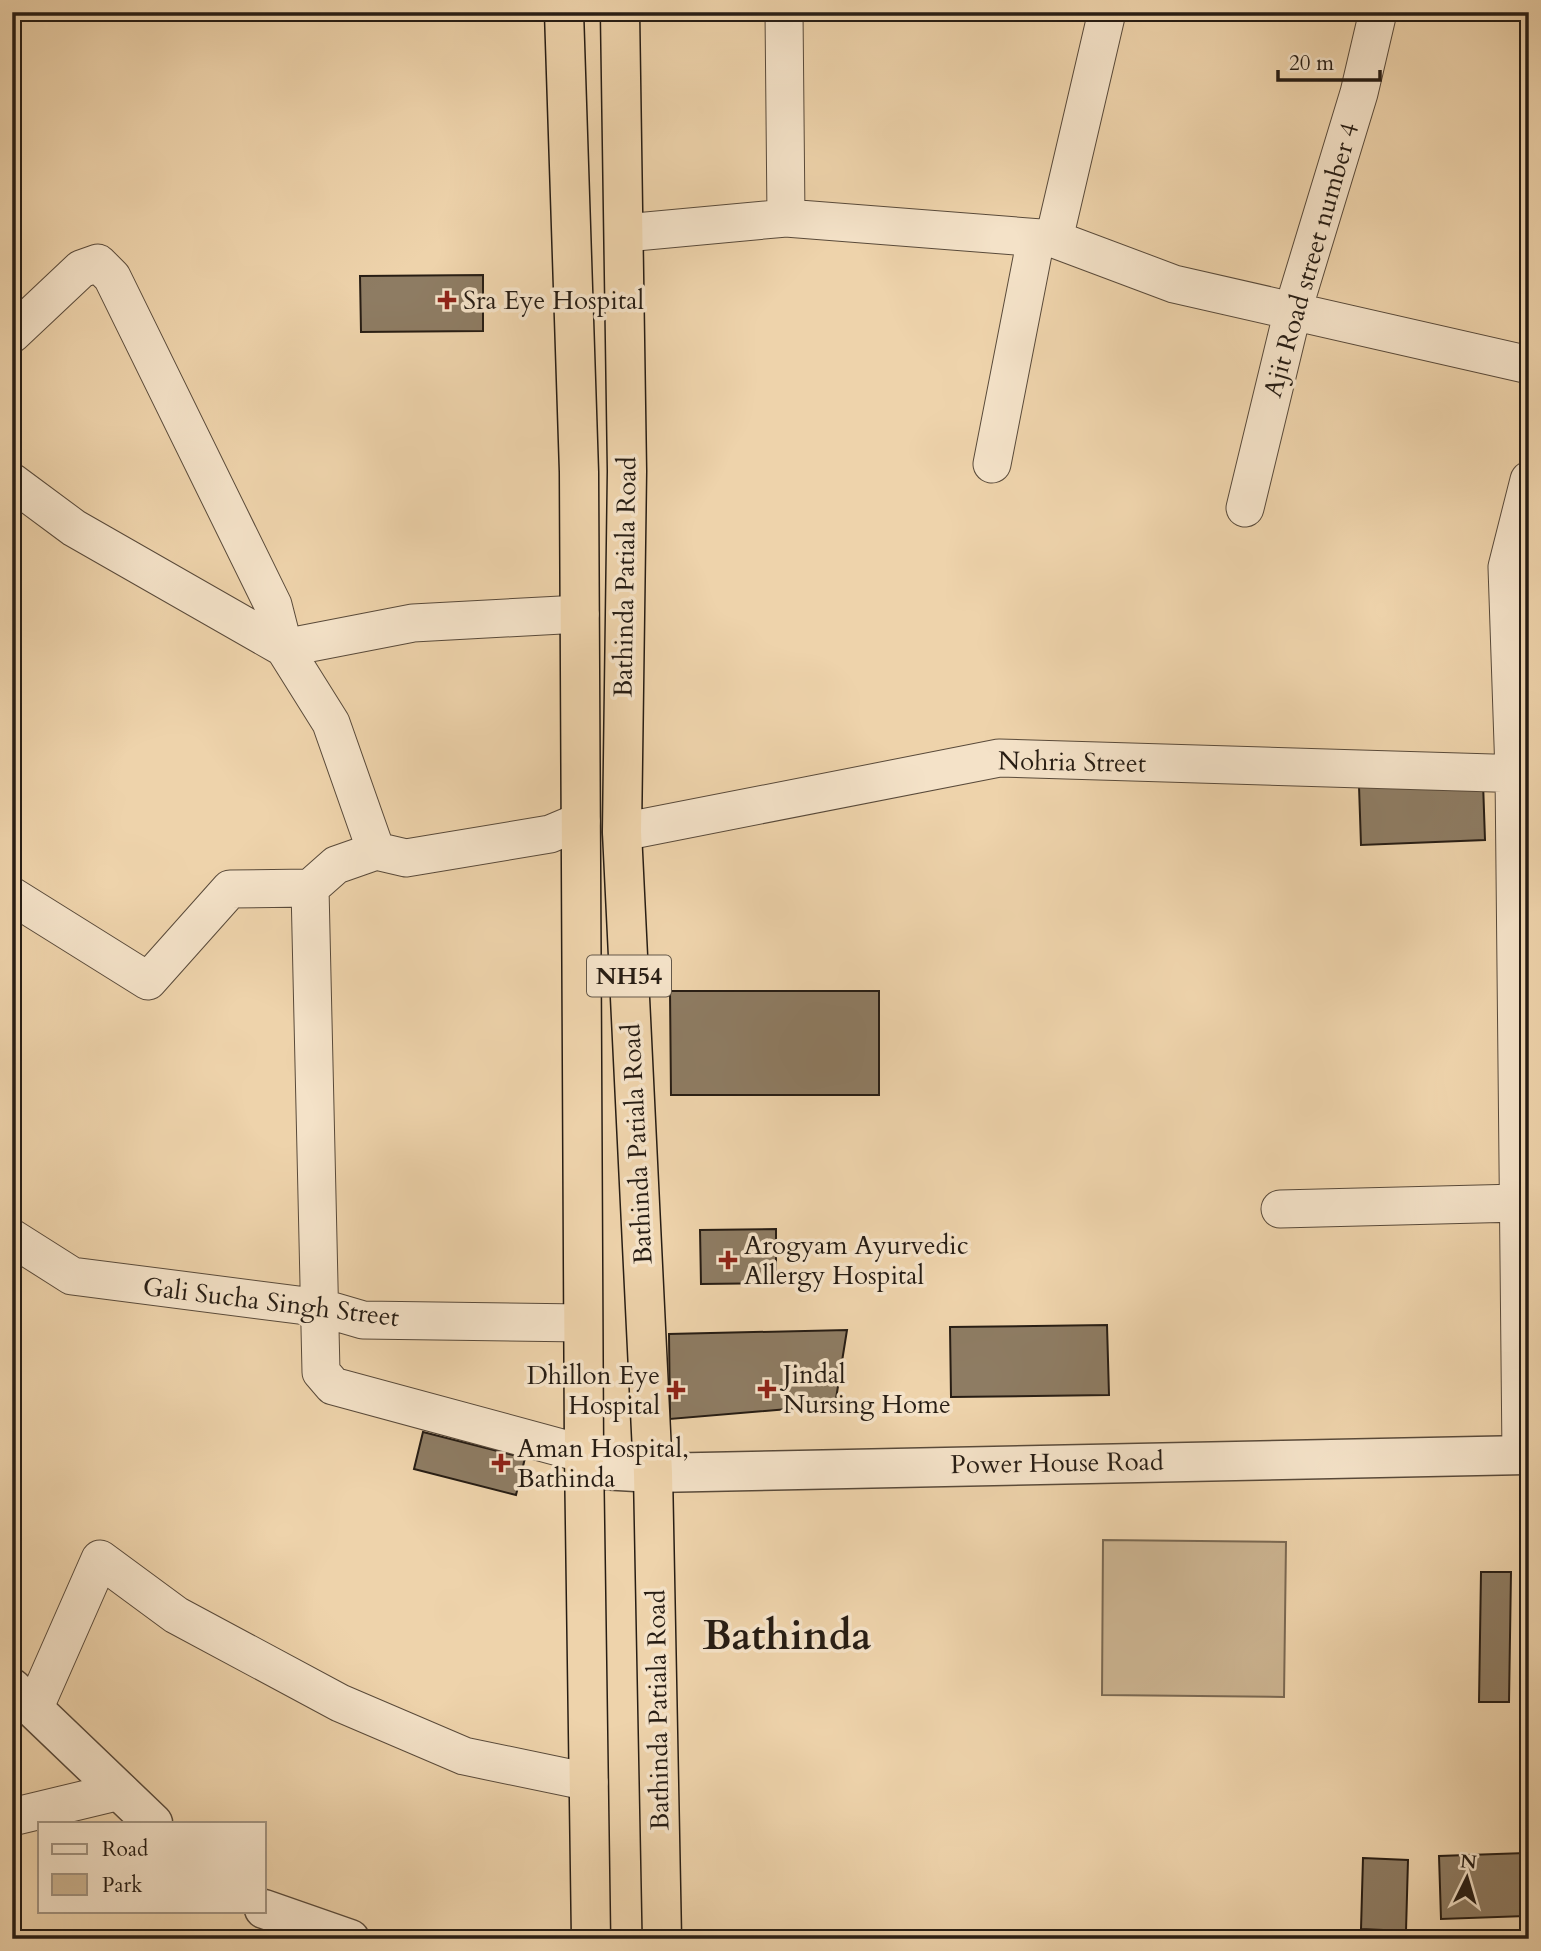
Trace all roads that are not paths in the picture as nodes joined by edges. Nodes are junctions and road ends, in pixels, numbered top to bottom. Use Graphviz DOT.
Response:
graph roads {
  1 [pos="564,12"];
  2 [pos="620,12"];
  3 [pos="784,12"];
  4 [pos="1107,12"];
  5 [pos="1378,12"];
  6 [pos="786,218"];
  7 [pos="625,233"];
  8 [pos="1045,238"];
  9 [pos="1293,310"];
  10 [pos="12,334"];
  11 [pos="1529,365"];
  12 [pos="992,464"];
  13 [pos="1529,480"];
  14 [pos="12,482"];
  15 [pos="1245,508"];
  16 [pos="580,614"];
  17 [pos="285,648"];
  18 [pos="1522,773"];
  19 [pos="581,821"];
  20 [pos="622,832"];
  21 [pos="376,851"];
  22 [pos="310,888"];
  23 [pos="12,897"];
  24 [pos="1523,1136"];
  25 [pos="1519,1203"];
  26 [pos="1280,1209"];
  27 [pos="12,1238"];
  28 [pos="322,1308"];
  29 [pos="583,1323"];
  30 [pos="1525,1455"];
  31 [pos="585,1462"];
  32 [pos="653,1473"];
  33 [pos="23,1698"];
  34 [pos="589,1782"];
  35 [pos="120,1791"];
  36 [pos="12,1817"];
  37 [pos="152,1822"];
  38 [pos="266,1910"];
  39 [pos="350,1939"];
  40 [pos="592,1939"];
  41 [pos="662,1939"];
  1 -- 16 [label="highway, NH54"];
  2 -- 7 [label="highway, Bathinda Patiala Road / NH54"];
  3 -- 6 [label="street"];
  4 -- 8 [label="street"];
  5 -- 9 [label="street, Ajit Road street number 4"];
  6 -- 7 [label="street"];
  6 -- 8 [label="street"];
  7 -- 20 [label="highway, Bathinda Patiala Road / NH54"];
  8 -- 9 [label="street"];
  8 -- 12 [label="street"];
  9 -- 11 [label="street"];
  9 -- 15 [label="street, Ajit Road street number 4"];
  10 -- 17 [label="street"];
  13 -- 18 [label="street"];
  14 -- 17 [label="street"];
  16 -- 17 [label="street"];
  16 -- 19 [label="highway, NH54"];
  17 -- 21 [label="street"];
  18 -- 20 [label="street, Nohria Street"];
  18 -- 24 [label="street"];
  19 -- 21 [label="street"];
  19 -- 29 [label="highway, NH54"];
  20 -- 32 [label="highway, Bathinda Patiala Road / NH54"];
  21 -- 22 [label="street"];
  22 -- 23 [label="street"];
  22 -- 28 [label="street"];
  24 -- 25 [label="street"];
  25 -- 26 [label="street"];
  25 -- 30 [label="street"];
  27 -- 28 [label="street, Gali Sucha Singh Street"];
  28 -- 29 [label="street, Gali Sucha Singh Street"];
  28 -- 31 [label="street"];
  29 -- 31 [label="highway, NH54"];
  30 -- 32 [label="street, Power House Road"];
  31 -- 32 [label="street, Power House Road"];
  31 -- 34 [label="highway, NH54"];
  32 -- 41 [label="highway, Bathinda Patiala Road / NH54"];
  33 -- 34 [label="street"];
  33 -- 35 [label="street"];
  34 -- 40 [label="highway, NH54"];
  35 -- 36 [label="street"];
  35 -- 37 [label="street"];
  38 -- 39 [label="street"];
}
